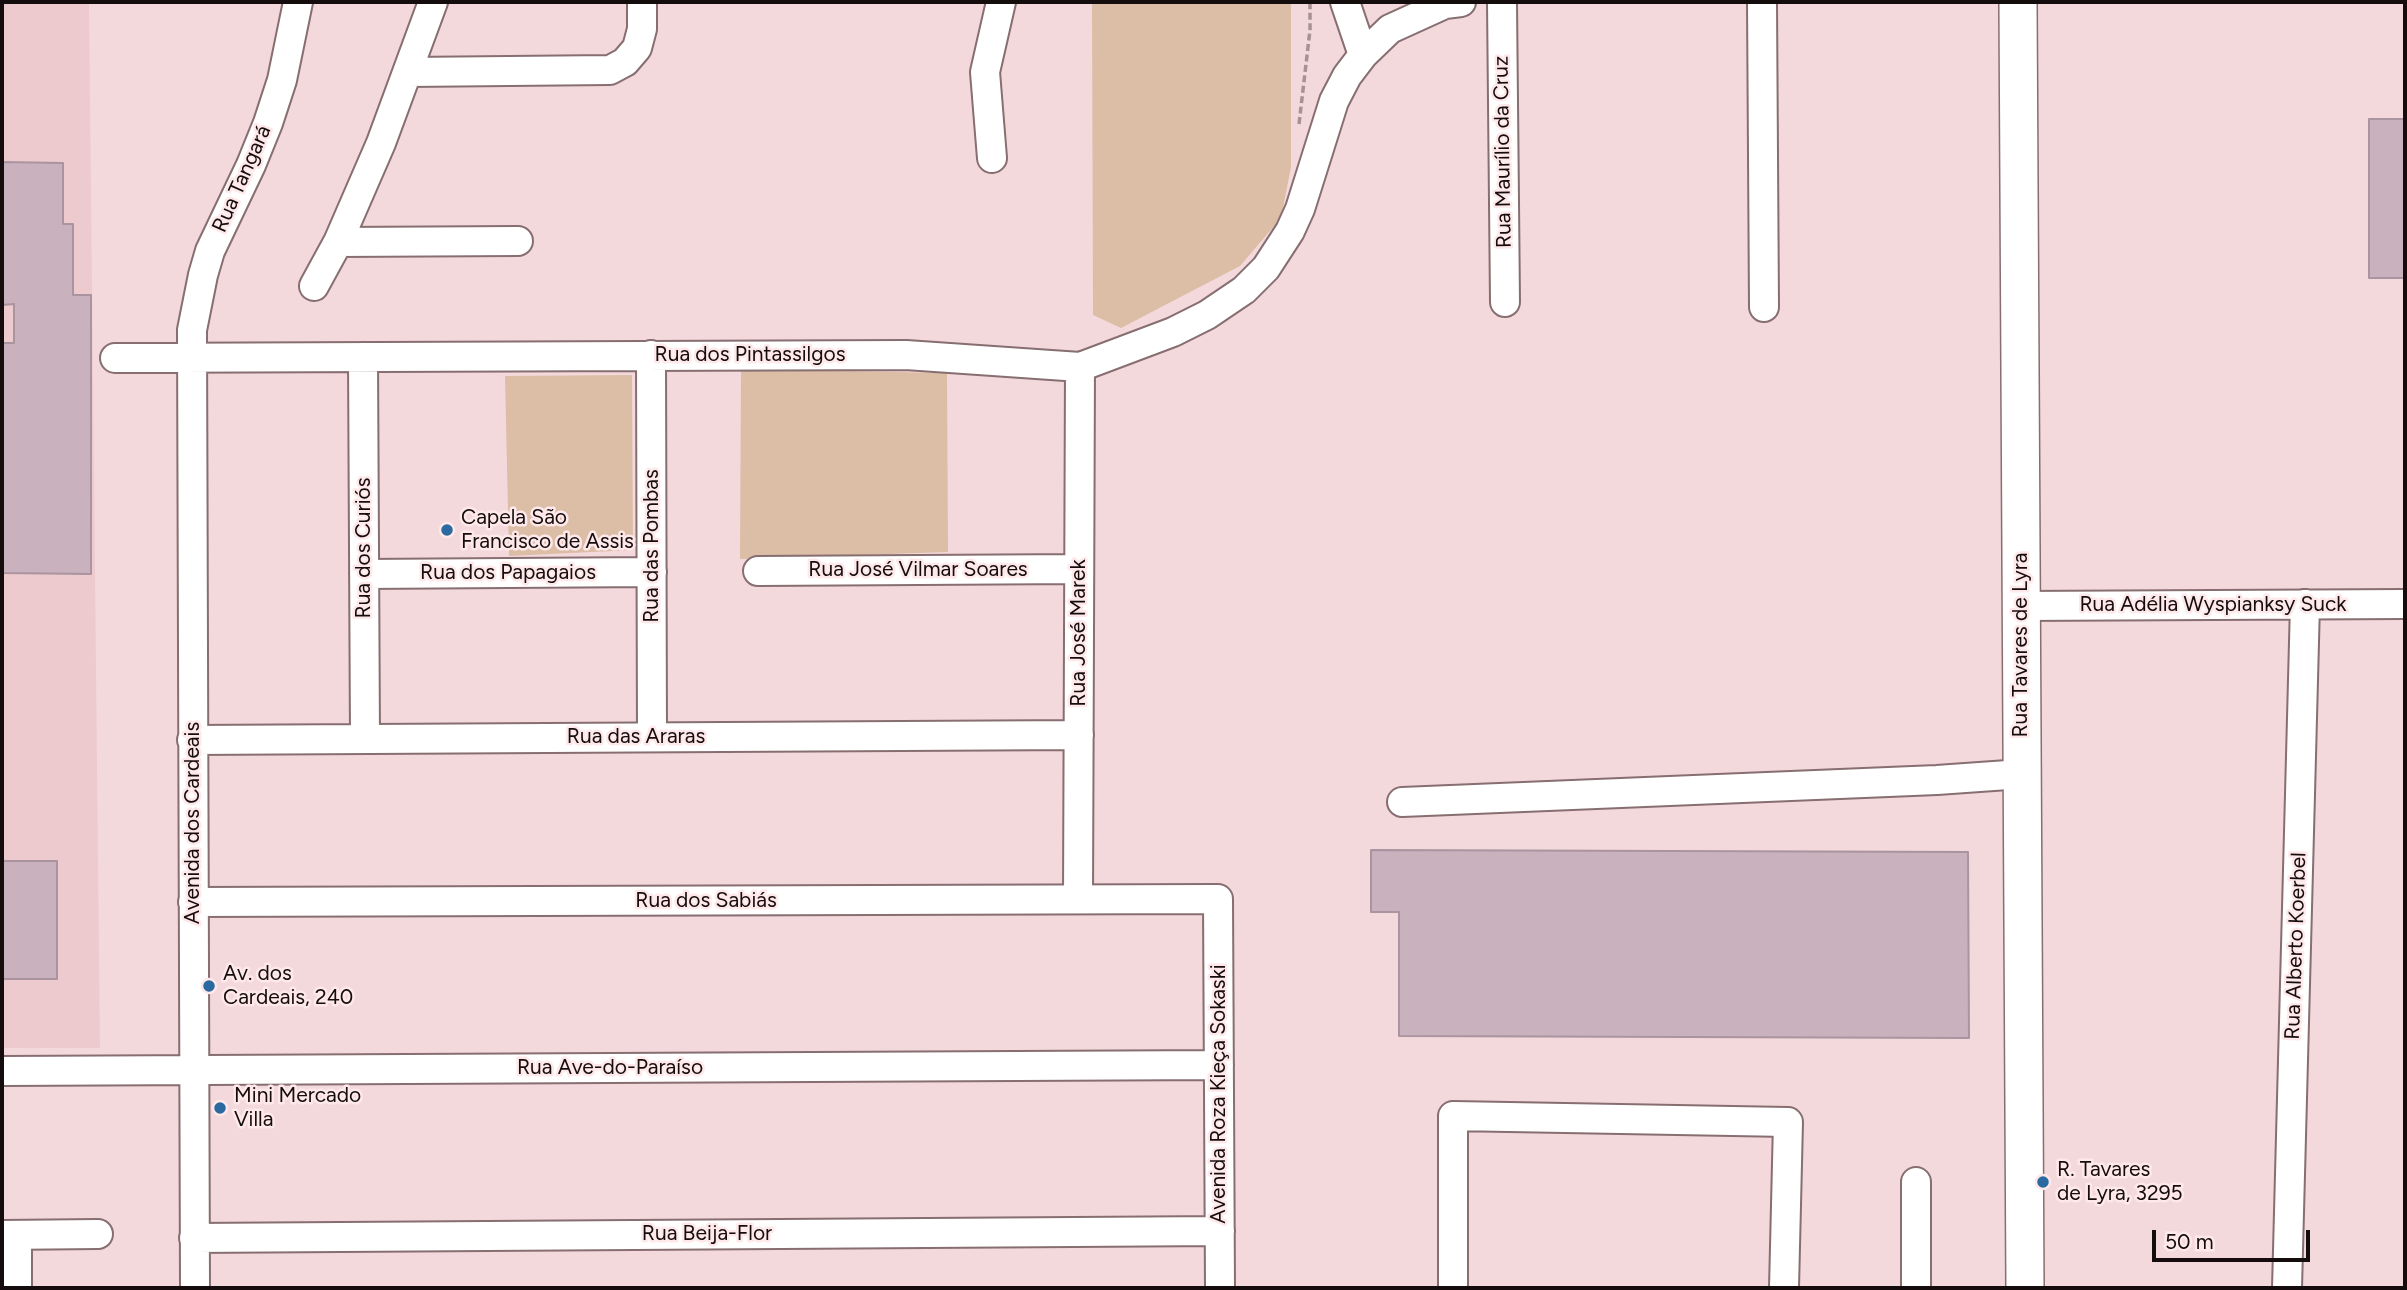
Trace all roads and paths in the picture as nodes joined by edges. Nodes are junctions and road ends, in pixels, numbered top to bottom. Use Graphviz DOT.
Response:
graph roads {
  1 [pos="298,2"];
  2 [pos="433,2"];
  3 [pos="642,2"];
  4 [pos="1001,2"];
  5 [pos="1310,2"];
  6 [pos="1345,2"];
  7 [pos="1461,2"];
  8 [pos="1502,2"];
  9 [pos="1762,2"];
  10 [pos="2018,2"];
  11 [pos="1363,55"];
  12 [pos="408,72"];
  13 [pos="1299,128"];
  14 [pos="992,158"];
  15 [pos="518,241"];
  16 [pos="338,242"];
  17 [pos="314,286"];
  18 [pos="1505,302"];
  19 [pos="1764,307"];
  20 [pos="651,355"];
  21 [pos="363,357"];
  22 [pos="114,358"];
  23 [pos="190,358"];
  24 [pos="1080,367"];
  25 [pos="1079,569"];
  26 [pos="758,571"];
  27 [pos="652,572"];
  28 [pos="364,574"];
  29 [pos="2305,604"];
  30 [pos="2405,604"];
  31 [pos="2021,606"];
  32 [pos="1079,735"];
  33 [pos="653,737"];
  34 [pos="365,739"];
  35 [pos="192,740"];
  36 [pos="2022,774"];
  37 [pos="1402,802"];
  38 [pos="1079,899"];
  39 [pos="1218,899"];
  40 [pos="193,902"];
  41 [pos="1219,1065"];
  42 [pos="194,1070"];
  43 [pos="2,1071"];
  44 [pos="1916,1182"];
  45 [pos="1220,1231"];
  46 [pos="97,1234"];
  47 [pos="9,1235"];
  48 [pos="194,1238"];
  49 [pos="17,1288"];
  50 [pos="195,1288"];
  51 [pos="1220,1288"];
  52 [pos="1453,1288"];
  53 [pos="1784,1288"];
  54 [pos="1916,1288"];
  55 [pos="2025,1288"];
  56 [pos="2287,1288"];
  1 -- 23 [label="street, Rua Tangará"];
  2 -- 12 [label="street"];
  3 -- 12 [label="street"];
  4 -- 14 [label="street"];
  5 -- 13 [label="path"];
  6 -- 11 [label="street"];
  7 -- 11 [label="street, Rua dos Pintassilgos"];
  8 -- 18 [label="street, Rua Maurílio da Cruz"];
  9 -- 19 [label="street"];
  10 -- 31 [label="main road, Rua Tavares de Lyra"];
  11 -- 24 [label="street, Rua dos Pintassilgos"];
  12 -- 16 [label="street"];
  15 -- 16 [label="street"];
  16 -- 17 [label="street"];
  20 -- 21 [label="street, Rua dos Pintassilgos"];
  20 -- 24 [label="street, Rua dos Pintassilgos"];
  20 -- 27 [label="street, Rua das Pombas"];
  21 -- 23 [label="street, Rua dos Pintassilgos"];
  21 -- 28 [label="street, Rua dos Curiós"];
  22 -- 23 [label="street, Rua dos Pintassilgos"];
  23 -- 35 [label="street, Avenida dos Cardeais"];
  24 -- 25 [label="street, Rua José Marek"];
  25 -- 26 [label="street, Rua José Vilmar Soares"];
  25 -- 32 [label="street, Rua José Marek"];
  27 -- 28 [label="street, Rua dos Papagaios"];
  27 -- 33 [label="street, Rua das Pombas"];
  28 -- 34 [label="street, Rua dos Curiós"];
  29 -- 30 [label="street, Rua Adélia Wyspianksy Suck"];
  29 -- 31 [label="street, Rua Adélia Wyspianksy Suck"];
  29 -- 56 [label="street, Rua Alberto Koerbel"];
  31 -- 36 [label="main road, Rua Tavares de Lyra"];
  32 -- 33 [label="street, Rua das Araras"];
  32 -- 38 [label="street, Rua José Marek"];
  33 -- 34 [label="street, Rua das Araras"];
  34 -- 35 [label="street, Rua das Araras"];
  35 -- 40 [label="street, Avenida dos Cardeais"];
  36 -- 37 [label="street"];
  36 -- 55 [label="main road, Rua Tavares de Lyra"];
  38 -- 39 [label="street, Rua dos Sabiás"];
  38 -- 40 [label="street, Rua dos Sabiás"];
  39 -- 41 [label="street, Avenida Roza Kieça Sokaski"];
  40 -- 42 [label="street, Avenida dos Cardeais"];
  41 -- 42 [label="street, Rua Ave-do-Paraíso"];
  41 -- 45 [label="street, Avenida Roza Kieça Sokaski"];
  42 -- 43 [label="street, Rua Ave-do-Paraíso"];
  42 -- 48 [label="street, Avenida dos Cardeais"];
  44 -- 54 [label="street"];
  45 -- 48 [label="street, Rua Beija-Flor"];
  45 -- 51 [label="street, Avenida Roza Kieça Sokaski"];
  46 -- 47 [label="street"];
  47 -- 49 [label="street"];
  48 -- 50 [label="street, Avenida dos Cardeais"];
  52 -- 53 [label="street"];
}
